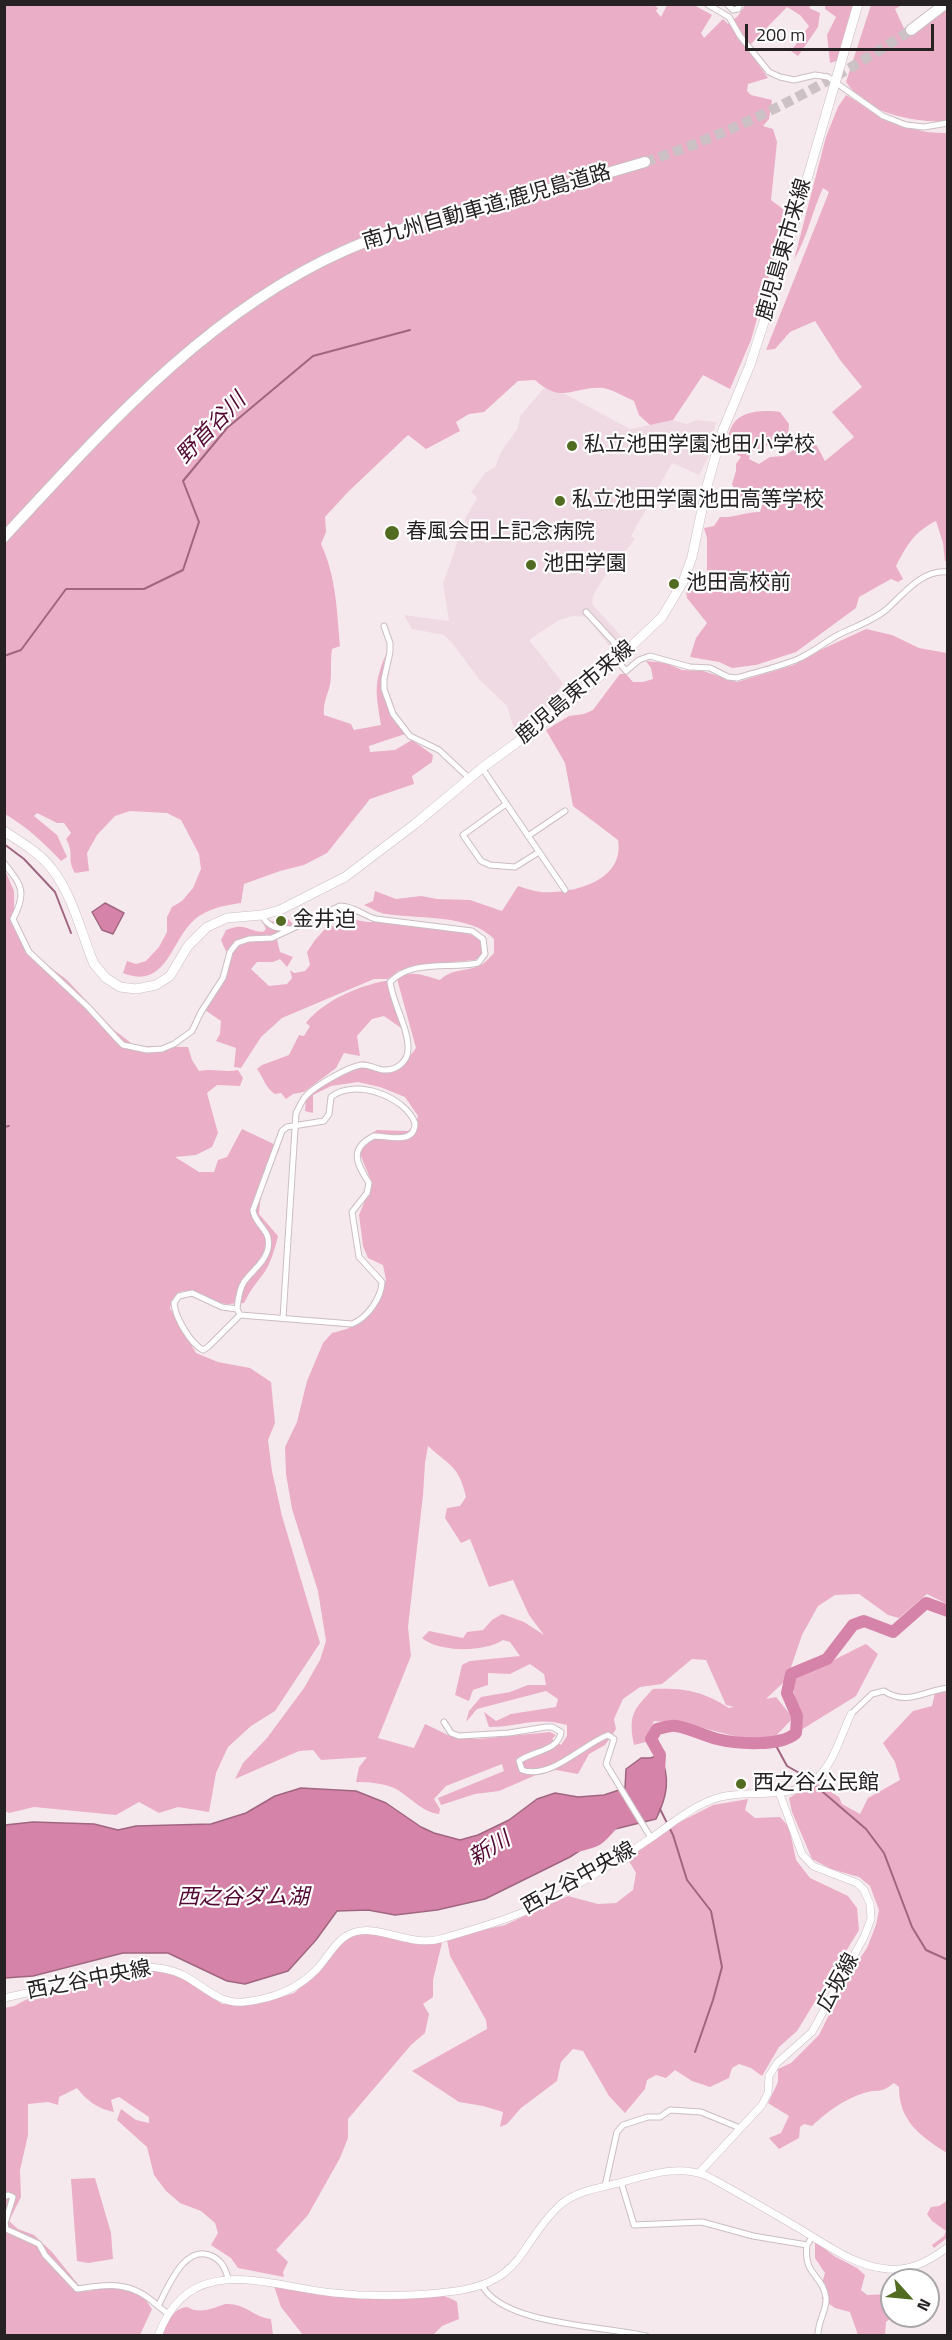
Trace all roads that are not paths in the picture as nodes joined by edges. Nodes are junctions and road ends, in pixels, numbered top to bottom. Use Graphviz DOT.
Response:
graph roads {
  1 [pos="707,4"];
  2 [pos="727,4"];
  3 [pos="741,4"];
  4 [pos="858,4"];
  5 [pos="945,4"];
  6 [pos="911,30"];
  7 [pos="836,83"];
  8 [pos="948,123"];
  9 [pos="645,162"];
  10 [pos="4,537"];
  11 [pos="948,572"];
  12 [pos="586,612"];
  13 [pos="384,626"];
  14 [pos="624,653"];
  15 [pos="482,768"];
  16 [pos="469,778"];
  17 [pos="506,804"];
  18 [pos="565,811"];
  19 [pos="4,831"];
  20 [pos="528,836"];
  21 [pos="539,852"];
  22 [pos="4,863"];
  23 [pos="565,890"];
  24 [pos="262,915"];
  25 [pos="289,929"];
  26 [pos="295,1126"];
  27 [pos="238,1312"];
  28 [pos="283,1318"];
  29 [pos="948,1688"];
  30 [pos="851,1714"];
  31 [pos="444,1722"];
  32 [pos="779,1792"];
  33 [pos="651,1838"];
  34 [pos="4,1998"];
  35 [pos="740,2128"];
  36 [pos="699,2173"];
  37 [pos="621,2182"];
  38 [pos="605,2186"];
  39 [pos="4,2197"];
  40 [pos="812,2237"];
  41 [pos="807,2244"];
  42 [pos="948,2247"];
  43 [pos="228,2278"];
  44 [pos="482,2284"];
  45 [pos="158,2306"];
  46 [pos="167,2313"];
  47 [pos="158,2336"];
  48 [pos="646,2336"];
  49 [pos="818,2336"];
  1 -- 7 [label="street"];
  2 -- 3 [label="street"];
  4 -- 7 [label="main road, 鹿児島東市来線"];
  5 -- 6 [label="highway"];
  7 -- 8 [label="street"];
  7 -- 14 [label="main road, 鹿児島東市来線"];
  9 -- 10 [label="highway, 南九州自動車道;鹿児島道路"];
  11 -- 14 [label="street"];
  12 -- 14 [label="street"];
  13 -- 16 [label="street"];
  14 -- 15 [label="main road, 鹿児島東市来線"];
  15 -- 16 [label="main road, 鹿児島東市来線"];
  15 -- 17 [label="street"];
  16 -- 24 [label="main road, 鹿児島東市来線"];
  17 -- 20 [label="street"];
  17 -- 21 [label="street"];
  18 -- 20 [label="street"];
  19 -- 24 [label="main road, 鹿児島東市来線"];
  20 -- 21 [label="street"];
  21 -- 23 [label="street"];
  22 -- 25 [label="street"];
  24 -- 25 [label="street"];
  25 -- 26 [label="street"];
  26 -- 27 [label="street"];
  26 -- 28 [label="street"];
  26 -- 28 [label="street"];
  27 -- 27 [label="street"];
  27 -- 28 [label="street"];
  29 -- 30 [label="street"];
  30 -- 32 [label="street, 西之谷中央線"];
  31 -- 33 [label="street"];
  32 -- 33 [label="street, 西之谷中央線"];
  32 -- 35 [label="street, 広坂線"];
  33 -- 34 [label="street, 西之谷中央線"];
  35 -- 36 [label="street, 広坂線"];
  35 -- 38 [label="street"];
  36 -- 37 [label="street"];
  36 -- 40 [label="street"];
  37 -- 38 [label="street"];
  37 -- 41 [label="street"];
  38 -- 44 [label="street"];
  39 -- 45 [label="street"];
  40 -- 41 [label="street"];
  40 -- 42 [label="street"];
  41 -- 49 [label="street"];
  43 -- 44 [label="street"];
  43 -- 45 [label="street"];
  43 -- 46 [label="street"];
  44 -- 48 [label="street"];
  45 -- 46 [label="street"];
  46 -- 47 [label="street"];
}
